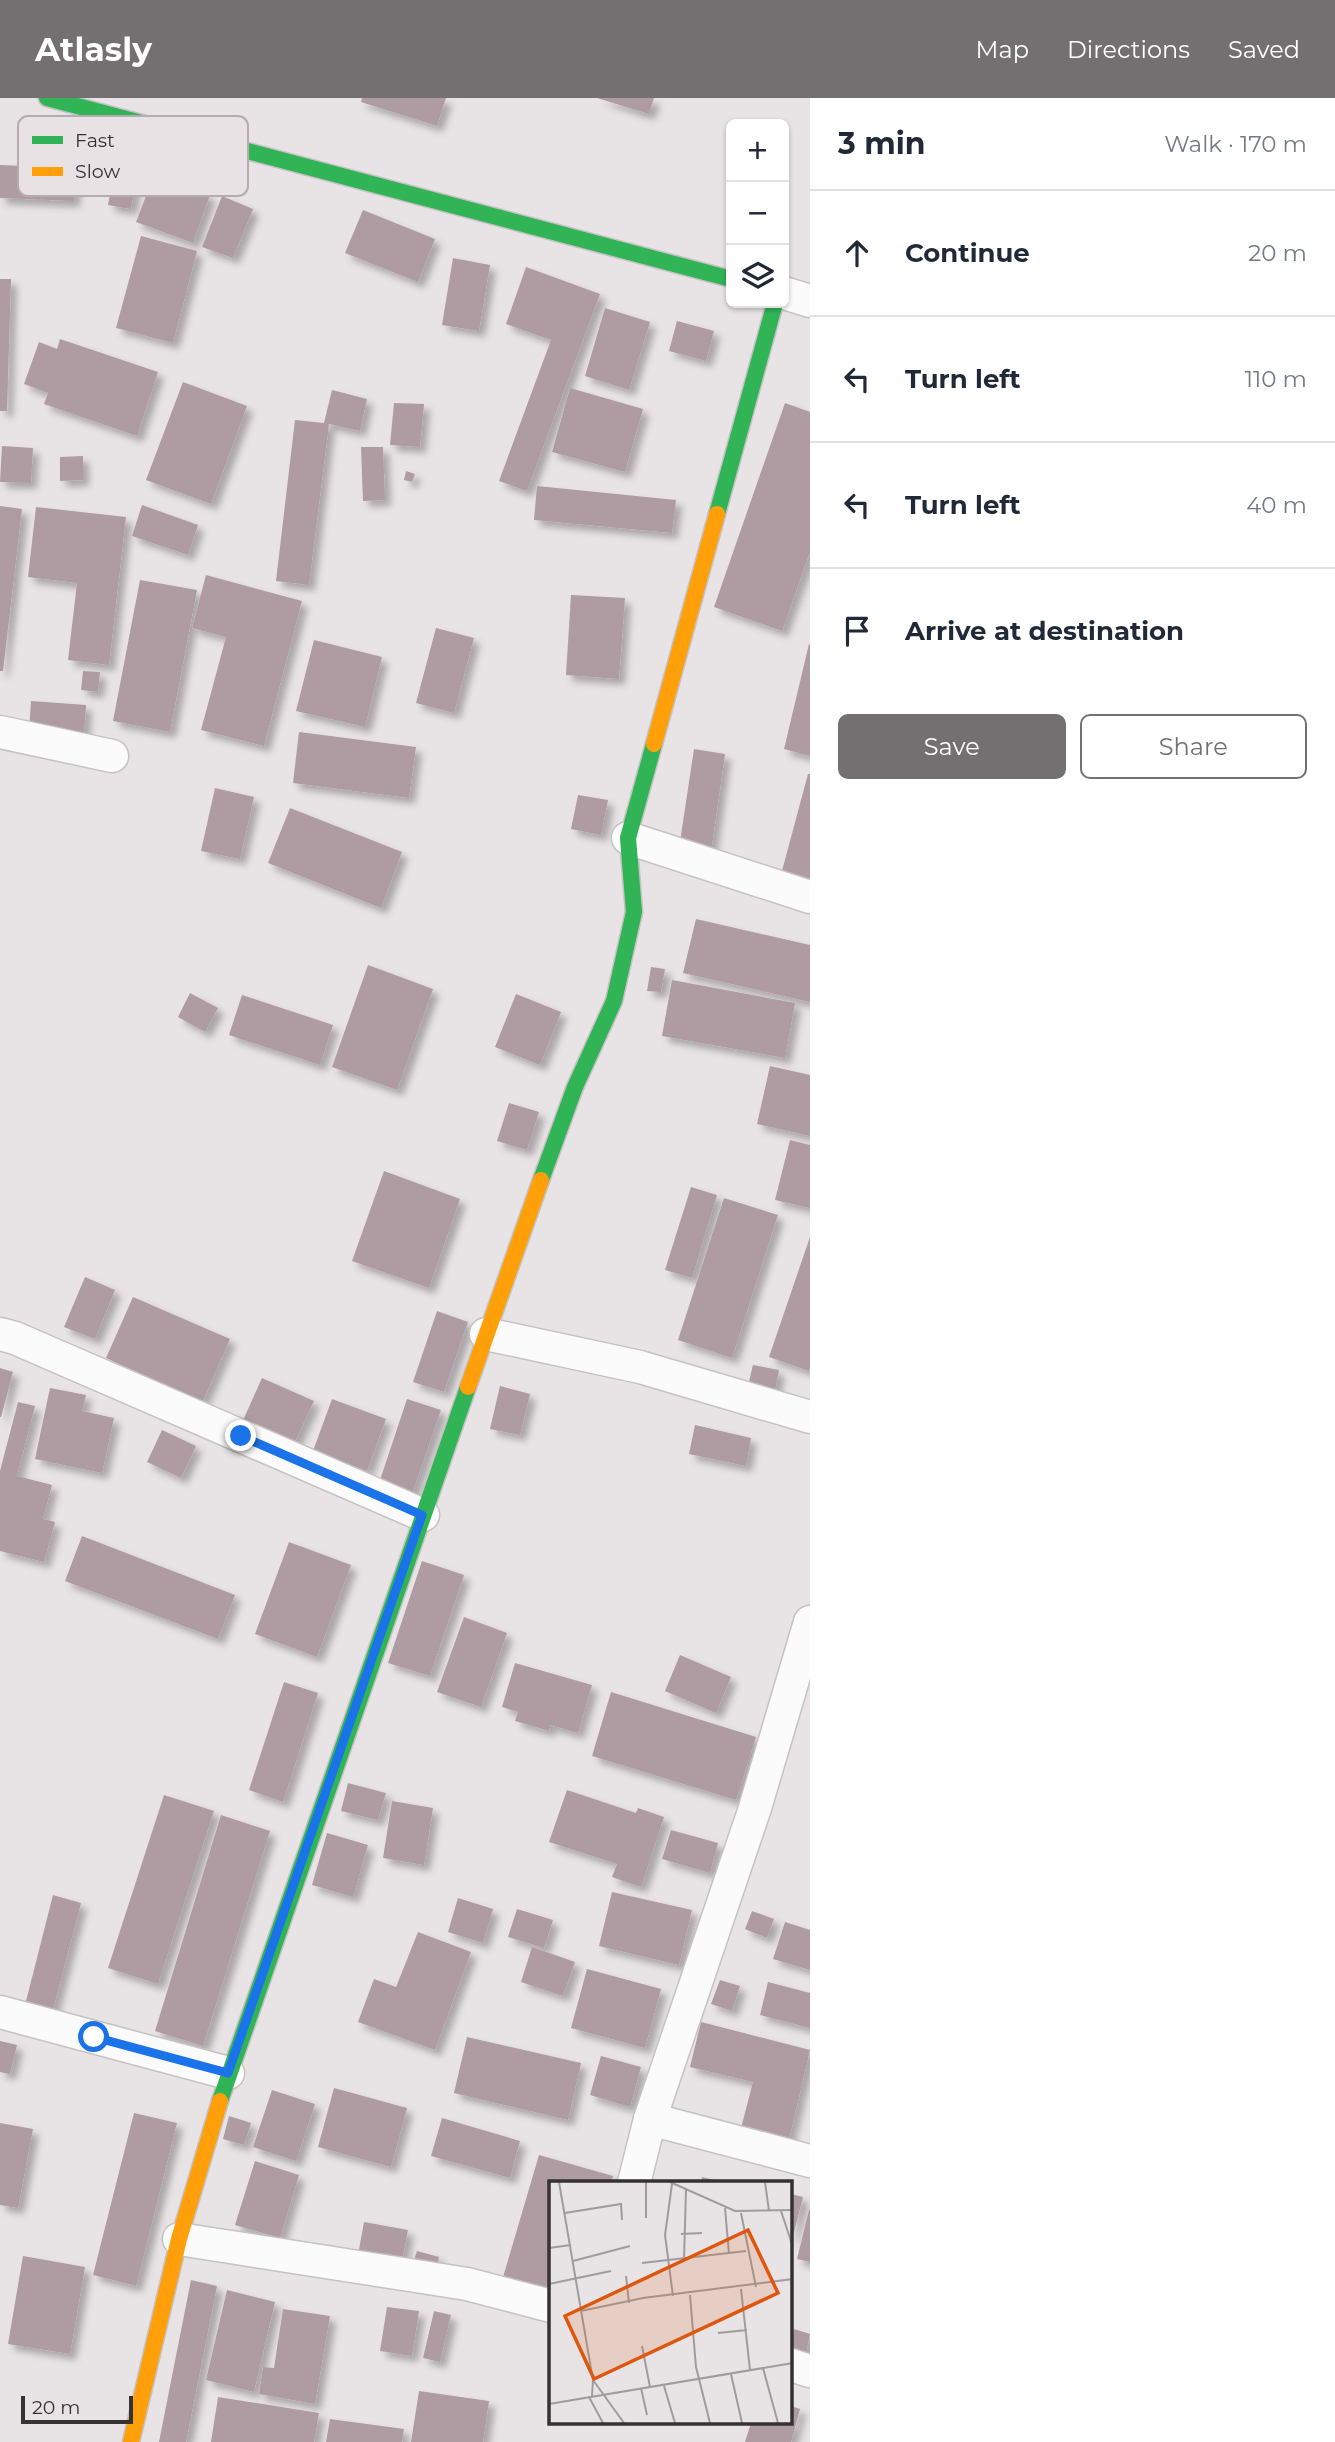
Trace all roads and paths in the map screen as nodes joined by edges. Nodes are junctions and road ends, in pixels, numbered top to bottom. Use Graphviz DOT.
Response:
graph roads {
  1 [pos="47,98"];
  2 [pos="115,116"];
  3 [pos="248,151"];
  4 [pos="726,278"];
  5 [pos="789,295"];
  6 [pos="810,301"];
  7 [pos="774,308"];
  8 [pos="0,733"];
  9 [pos="112,756"];
  10 [pos="628,838"];
  11 [pos="810,897"];
  12 [pos="0,1334"];
  13 [pos="486,1334"];
  14 [pos="810,1418"];
  15 [pos="422,1515"];
  16 [pos="810,1622"];
  17 [pos="0,2012"];
  18 [pos="228,2073"];
  19 [pos="650,2119"];
  20 [pos="810,2161"];
  21 [pos="634,2181"];
  22 [pos="179,2239"];
  23 [pos="549,2305"];
  24 [pos="792,2365"];
  25 [pos="810,2371"];
  26 [pos="131,2442"];
  1 -- 2 [label="street"];
  3 -- 4 [label="street"];
  5 -- 6 [label="street"];
  7 -- 10 [label="street"];
  8 -- 9 [label="street"];
  10 -- 11 [label="street"];
  10 -- 13 [label="street"];
  12 -- 15 [label="street"];
  13 -- 14 [label="street"];
  13 -- 15 [label="street"];
  15 -- 18 [label="street"];
  16 -- 19 [label="street"];
  17 -- 18 [label="street"];
  18 -- 22 [label="street"];
  19 -- 20 [label="street"];
  19 -- 21 [label="street"];
  22 -- 23 [label="street"];
  22 -- 26 [label="street"];
  24 -- 25 [label="street"];
}
